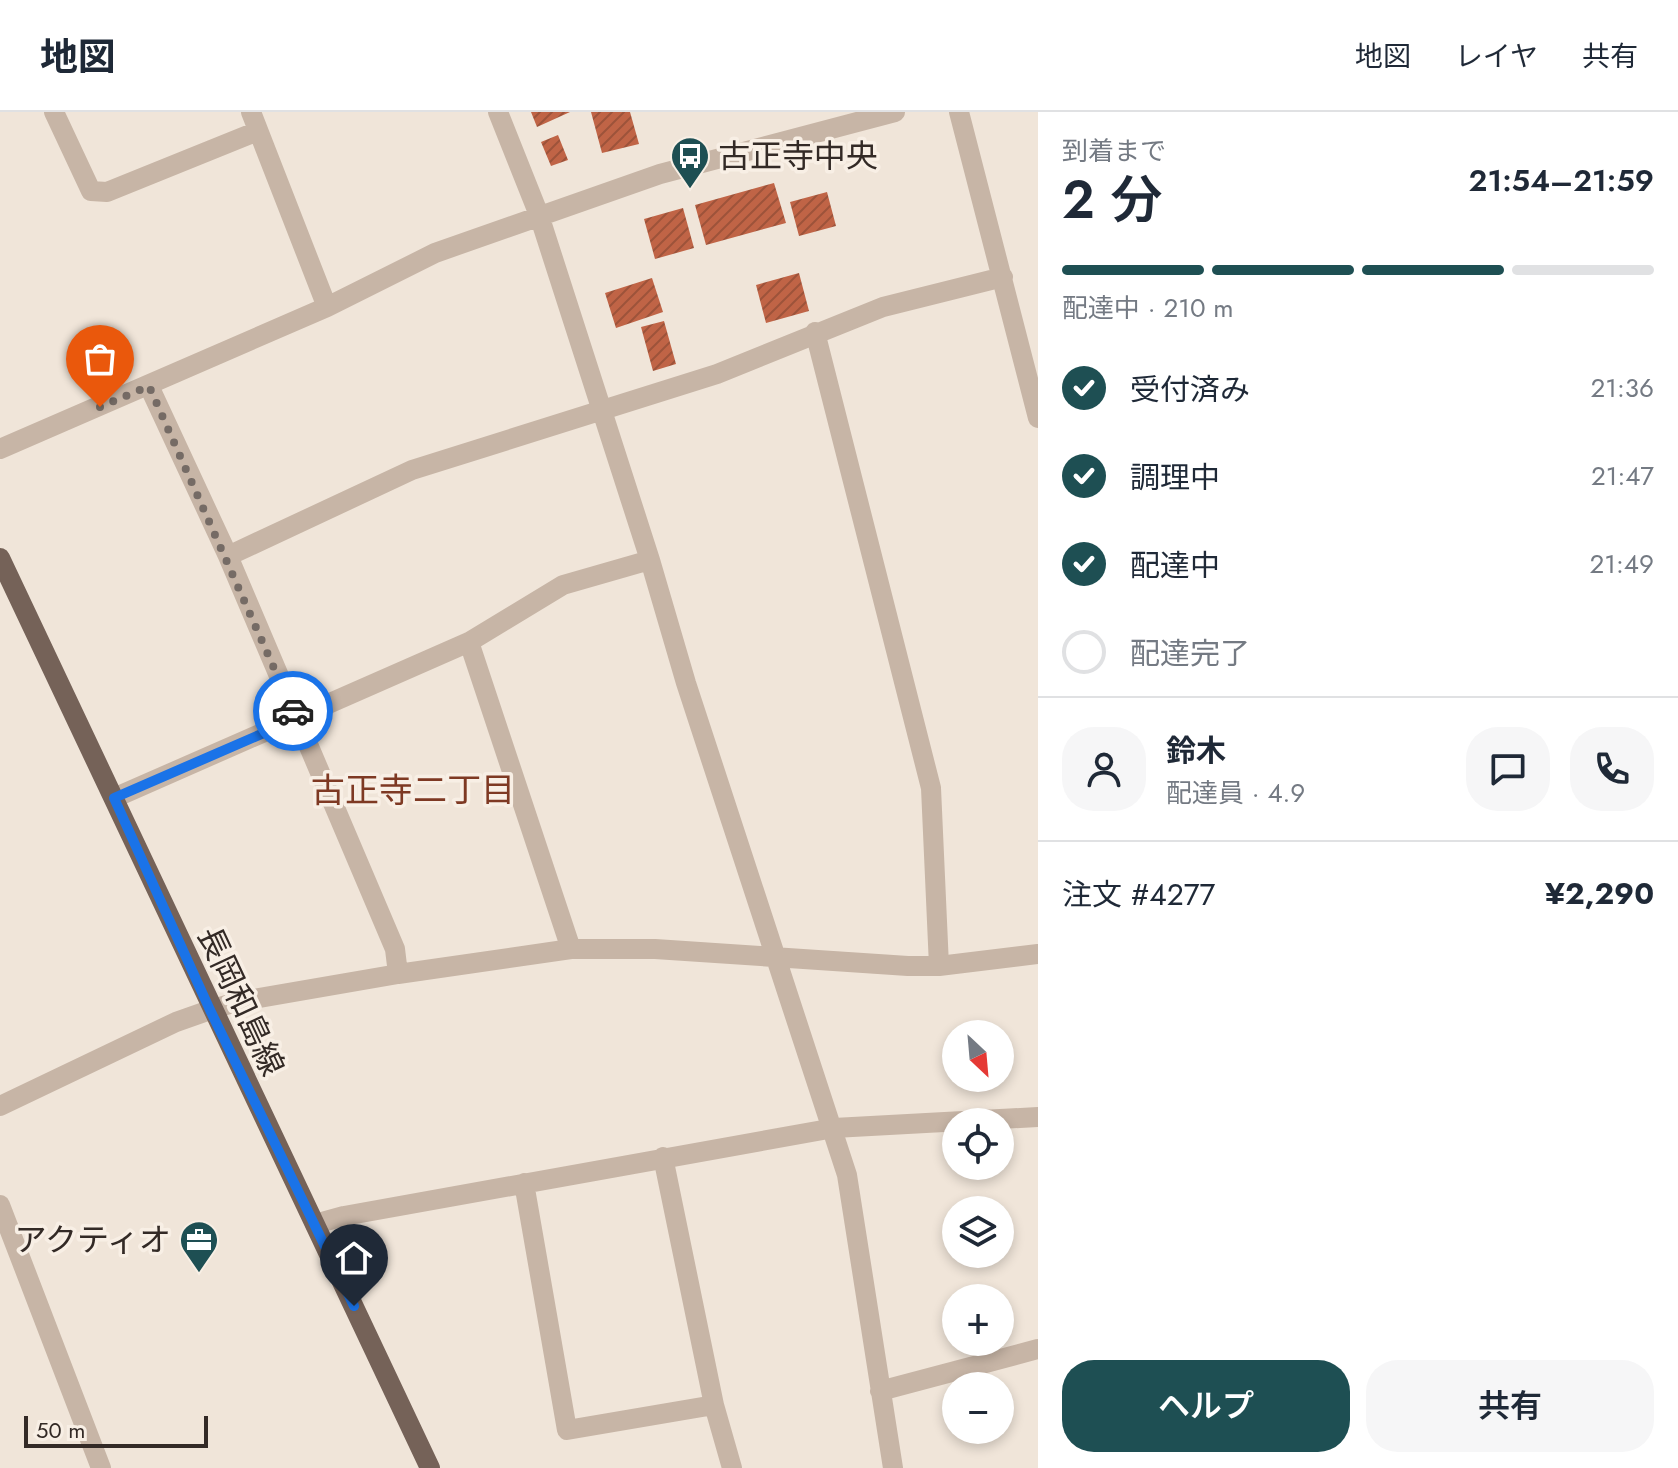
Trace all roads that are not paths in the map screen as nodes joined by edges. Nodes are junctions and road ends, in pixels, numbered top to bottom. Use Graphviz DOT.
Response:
graph roads {
  1 [pos="54,112"];
  2 [pos="498,112"];
  3 [pos="895,112"];
  4 [pos="959,112"];
  5 [pos="254,122"];
  6 [pos="539,215"];
  7 [pos="1003,277"];
  8 [pos="327,307"];
  9 [pos="815,332"];
  10 [pos="149,386"];
  11 [pos="600,412"];
  12 [pos="1038,418"];
  13 [pos="0,449"];
  14 [pos="228,556"];
  15 [pos="0,558"];
  16 [pos="650,560"];
  17 [pos="469,642"];
  18 [pos="296,719"];
  19 [pos="114,798"];
  20 [pos="571,949"];
  21 [pos="1038,954"];
  22 [pos="774,958"];
  23 [pos="939,966"];
  24 [pos="398,974"];
  25 [pos="210,1010"];
  26 [pos="0,1106"];
  27 [pos="1038,1117"];
  28 [pos="834,1128"];
  29 [pos="663,1157"];
  30 [pos="524,1183"];
  31 [pos="0,1205"];
  32 [pos="315,1224"];
  33 [pos="1038,1349"];
  34 [pos="880,1391"];
  35 [pos="714,1405"];
  36 [pos="101,1468"];
  37 [pos="430,1468"];
  38 [pos="732,1468"];
  39 [pos="893,1468"];
  1 -- 5 [label="street"];
  2 -- 6 [label="street"];
  3 -- 6 [label="street"];
  4 -- 7 [label="street"];
  5 -- 8 [label="street"];
  6 -- 8 [label="street"];
  6 -- 11 [label="street"];
  7 -- 9 [label="street"];
  7 -- 12 [label="street"];
  8 -- 10 [label="street"];
  9 -- 11 [label="street"];
  9 -- 23 [label="street"];
  10 -- 13 [label="street"];
  10 -- 14 [label="street"];
  11 -- 14 [label="street"];
  11 -- 16 [label="street"];
  14 -- 18 [label="street"];
  15 -- 19 [label="main road, 長岡和島線"];
  16 -- 17 [label="street"];
  16 -- 22 [label="street"];
  17 -- 18 [label="street"];
  17 -- 20 [label="street"];
  18 -- 19 [label="street"];
  18 -- 24 [label="street"];
  19 -- 25 [label="main road, 長岡和島線"];
  20 -- 22 [label="street"];
  20 -- 24 [label="street"];
  21 -- 23 [label="street"];
  22 -- 23 [label="street"];
  22 -- 28 [label="street"];
  24 -- 25 [label="street"];
  25 -- 26 [label="street"];
  25 -- 32 [label="main road, 長岡和島線"];
  27 -- 28 [label="street"];
  28 -- 29 [label="street"];
  28 -- 34 [label="street"];
  29 -- 30 [label="street"];
  29 -- 35 [label="street"];
  30 -- 32 [label="street"];
  30 -- 35 [label="street"];
  31 -- 36 [label="street"];
  32 -- 37 [label="main road, 長岡和島線"];
  33 -- 34 [label="street"];
  34 -- 39 [label="street"];
  35 -- 38 [label="street"];
}
